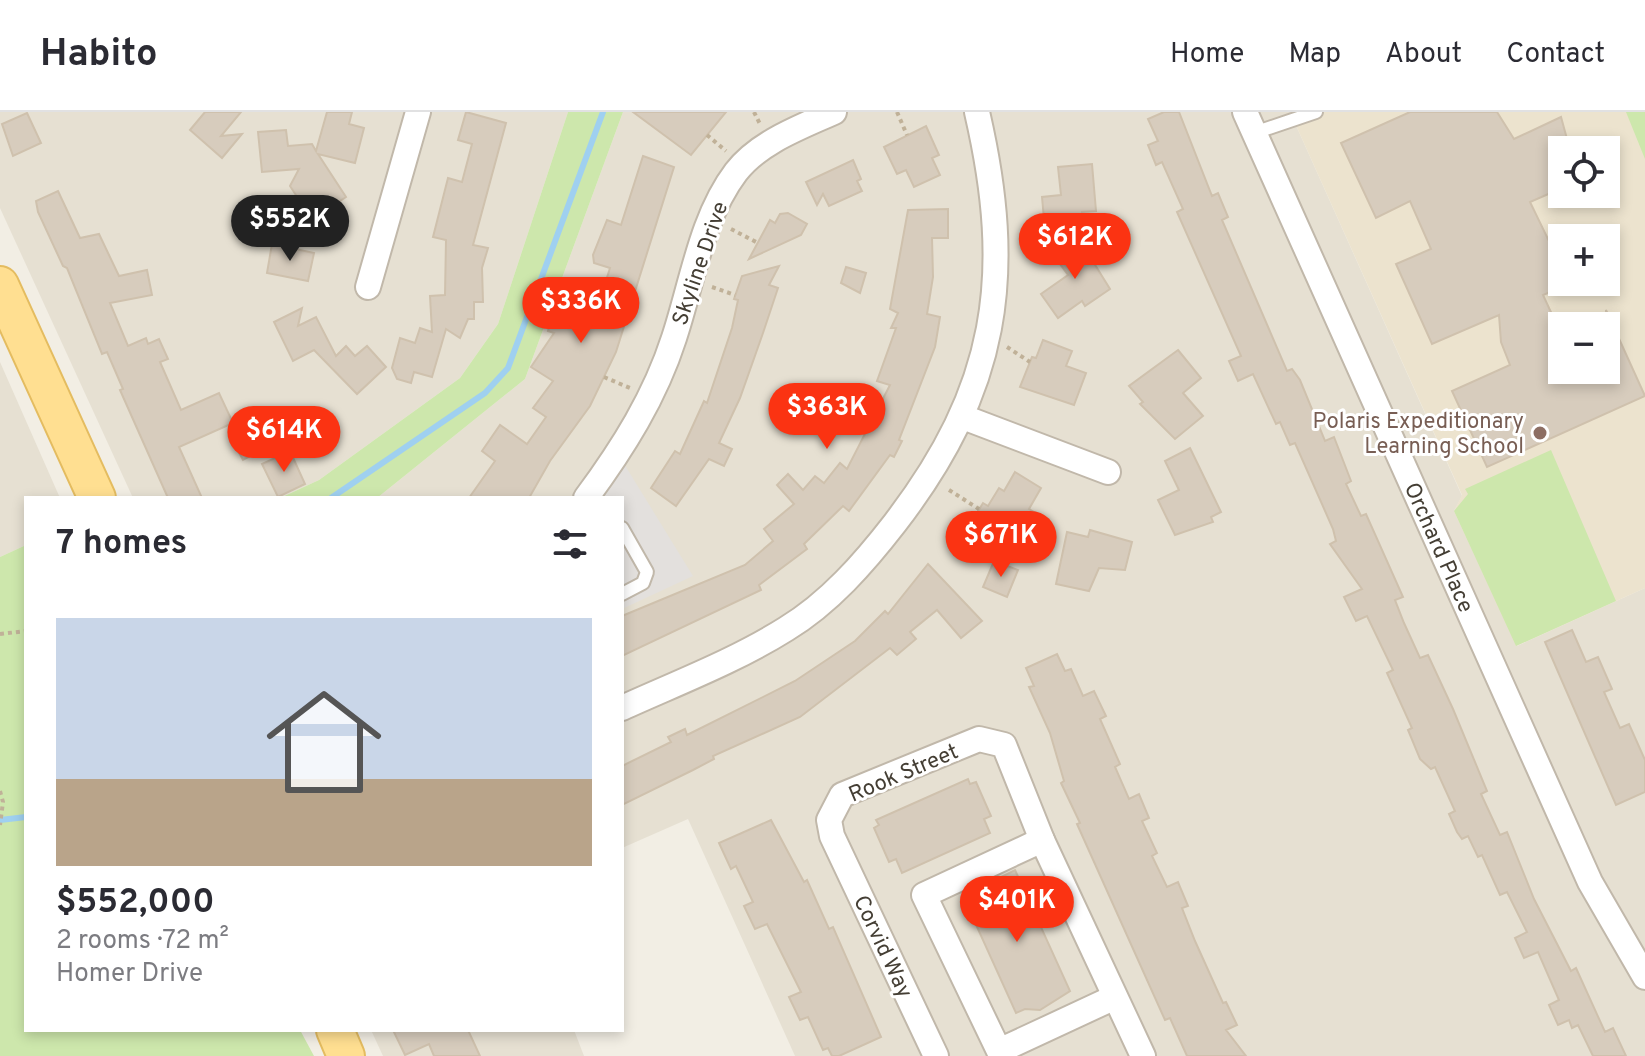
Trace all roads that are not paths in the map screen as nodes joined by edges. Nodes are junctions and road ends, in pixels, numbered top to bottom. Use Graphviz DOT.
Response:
graph roads {
  1 [pos="418,112"];
  2 [pos="834,112"];
  3 [pos="977,112"];
  4 [pos="1286,112"];
  5 [pos="1316,112"];
  6 [pos="1258,123"];
  7 [pos="0,285"];
  8 [pos="368,287"];
  9 [pos="963,417"];
  10 [pos="1108,472"];
  11 [pos="596,493"];
  12 [pos="96,496"];
  13 [pos="624,532"];
  14 [pos="624,593"];
  15 [pos="624,707"];
  16 [pos="832,836"];
  17 [pos="1042,840"];
  18 [pos="1645,977"];
  19 [pos="1113,998"];
  20 [pos="336,1032"];
  21 [pos="346,1056"];
  22 [pos="936,1056"];
  23 [pos="1143,1056"];
  1 -- 8 [label="street"];
  2 -- 11 [label="street, Skyline Drive"];
  3 -- 9 [label="street"];
  4 -- 6 [label="lane"];
  5 -- 6 [label="lane"];
  6 -- 18 [label="street, Orchard Place"];
  7 -- 12 [label="main road"];
  9 -- 10 [label="street"];
  9 -- 15 [label="street"];
  13 -- 14 [label="lane"];
  16 -- 17 [label="street, Rook Street"];
  16 -- 22 [label="street, Corvid Way"];
  17 -- 19 [label="street"];
  17 -- 19 [label="street"];
  19 -- 23 [label="street"];
  20 -- 21 [label="main road"];
}
